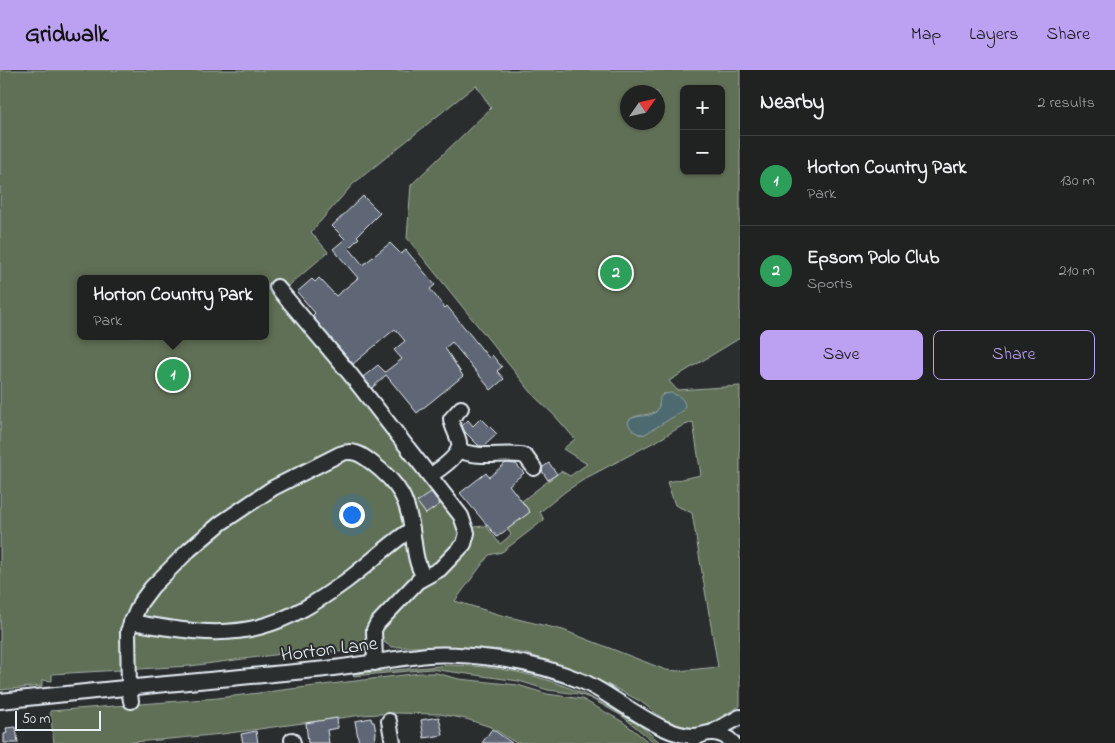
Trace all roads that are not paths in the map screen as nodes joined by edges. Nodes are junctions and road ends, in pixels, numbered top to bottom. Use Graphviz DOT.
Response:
graph roads {
  1 [pos="277,287"];
  2 [pos="461,408"];
  3 [pos="458,450"];
  4 [pos="534,468"];
  5 [pos="430,476"];
  6 [pos="412,529"];
  7 [pos="424,576"];
  8 [pos="131,622"];
  9 [pos="375,663"];
  10 [pos="130,695"];
  11 [pos="0,701"];
  12 [pos="740,719"];
  13 [pos="389,721"];
  14 [pos="648,722"];
  15 [pos="701,737"];
  16 [pos="393,743"];
  17 [pos="670,743"];
  18 [pos="733,743"];
  19 [pos="737,743"];
  1 -- 5 [label="street"];
  2 -- 3 [label="street"];
  3 -- 4 [label="street"];
  3 -- 5 [label="street"];
  5 -- 7 [label="street"];
  6 -- 7 [label="street"];
  6 -- 8 [label="street"];
  6 -- 8 [label="street"];
  7 -- 9 [label="street"];
  8 -- 10 [label="street"];
  9 -- 10 [label="street, Horton Lane"];
  9 -- 14 [label="street, Horton Lane"];
  10 -- 11 [label="street, Horton Lane"];
  12 -- 15 [label="street"];
  12 -- 19 [label="street"];
  13 -- 16 [label="street"];
  14 -- 15 [label="street, Horton Lane"];
  14 -- 17 [label="street, Horton Lane"];
  15 -- 18 [label="street"];
}
